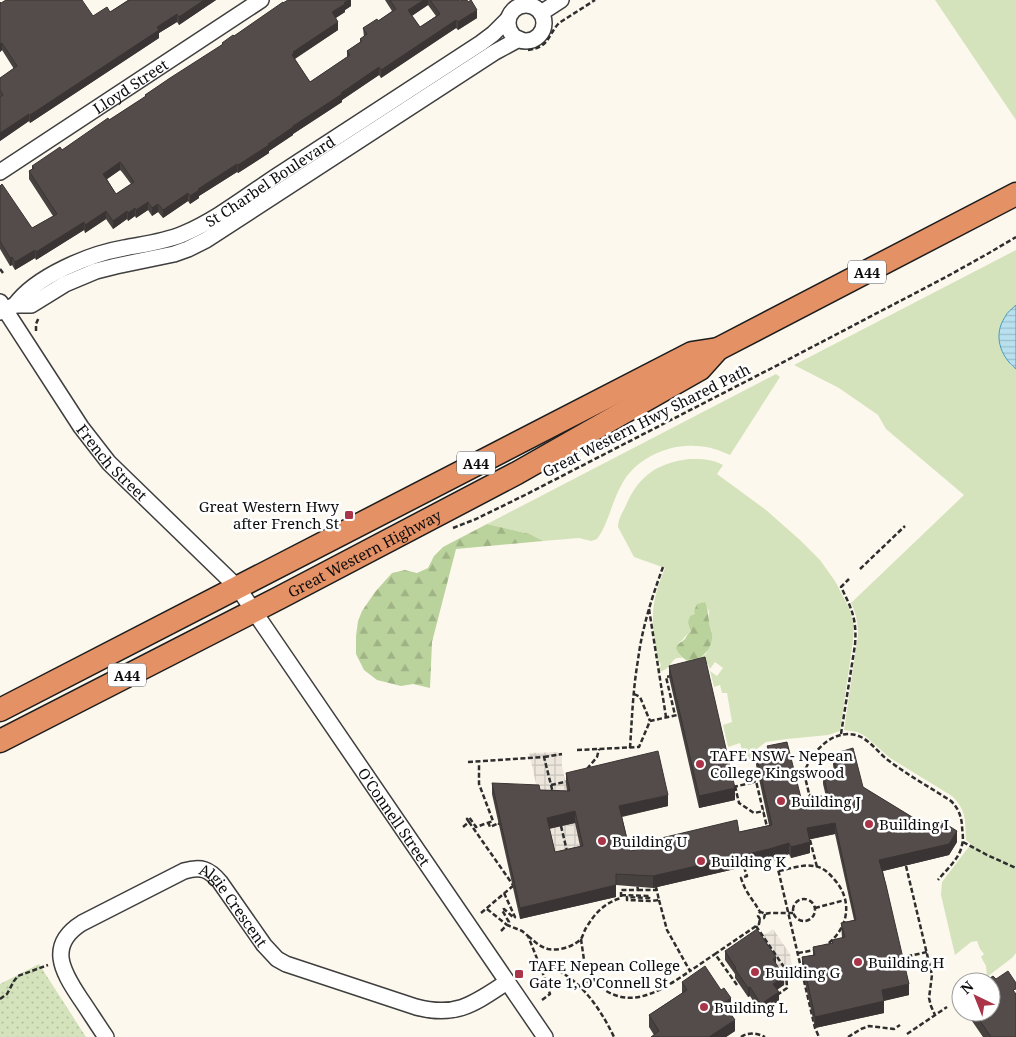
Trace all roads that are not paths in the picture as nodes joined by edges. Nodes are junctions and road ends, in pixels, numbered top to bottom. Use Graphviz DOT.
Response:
graph roads {
  1 [pos="261,0"];
  2 [pos="561,0"];
  3 [pos="511,9"];
  4 [pos="541,13"];
  5 [pos="519,39"];
  6 [pos="0,172"];
  7 [pos="1016,194"];
  8 [pos="5,307"];
  9 [pos="245,598"];
  10 [pos="0,710"];
  11 [pos="0,741"];
  12 [pos="507,982"];
  13 [pos="106,1037"];
  14 [pos="544,1037"];
  1 -- 6 [label="street, Lloyd Street"];
  2 -- 4 [label="street"];
  3 -- 4 [label="street"];
  3 -- 5 [label="street"];
  3 -- 8 [label="street, St Charbel Boulevard"];
  4 -- 5 [label="street"];
  5 -- 8 [label="street, St Charbel Boulevard"];
  7 -- 9 [label="highway, Great Western Highway / A44"];
  8 -- 9 [label="street, French Street"];
  9 -- 10 [label="highway, Great Western Highway / A44"];
  9 -- 11 [label="highway, Great Western Highway / A44"];
  9 -- 12 [label="street, O'Connell Street"];
  12 -- 13 [label="street, Algie Crescent"];
  12 -- 14 [label="street, O'Connell Street"];
}
